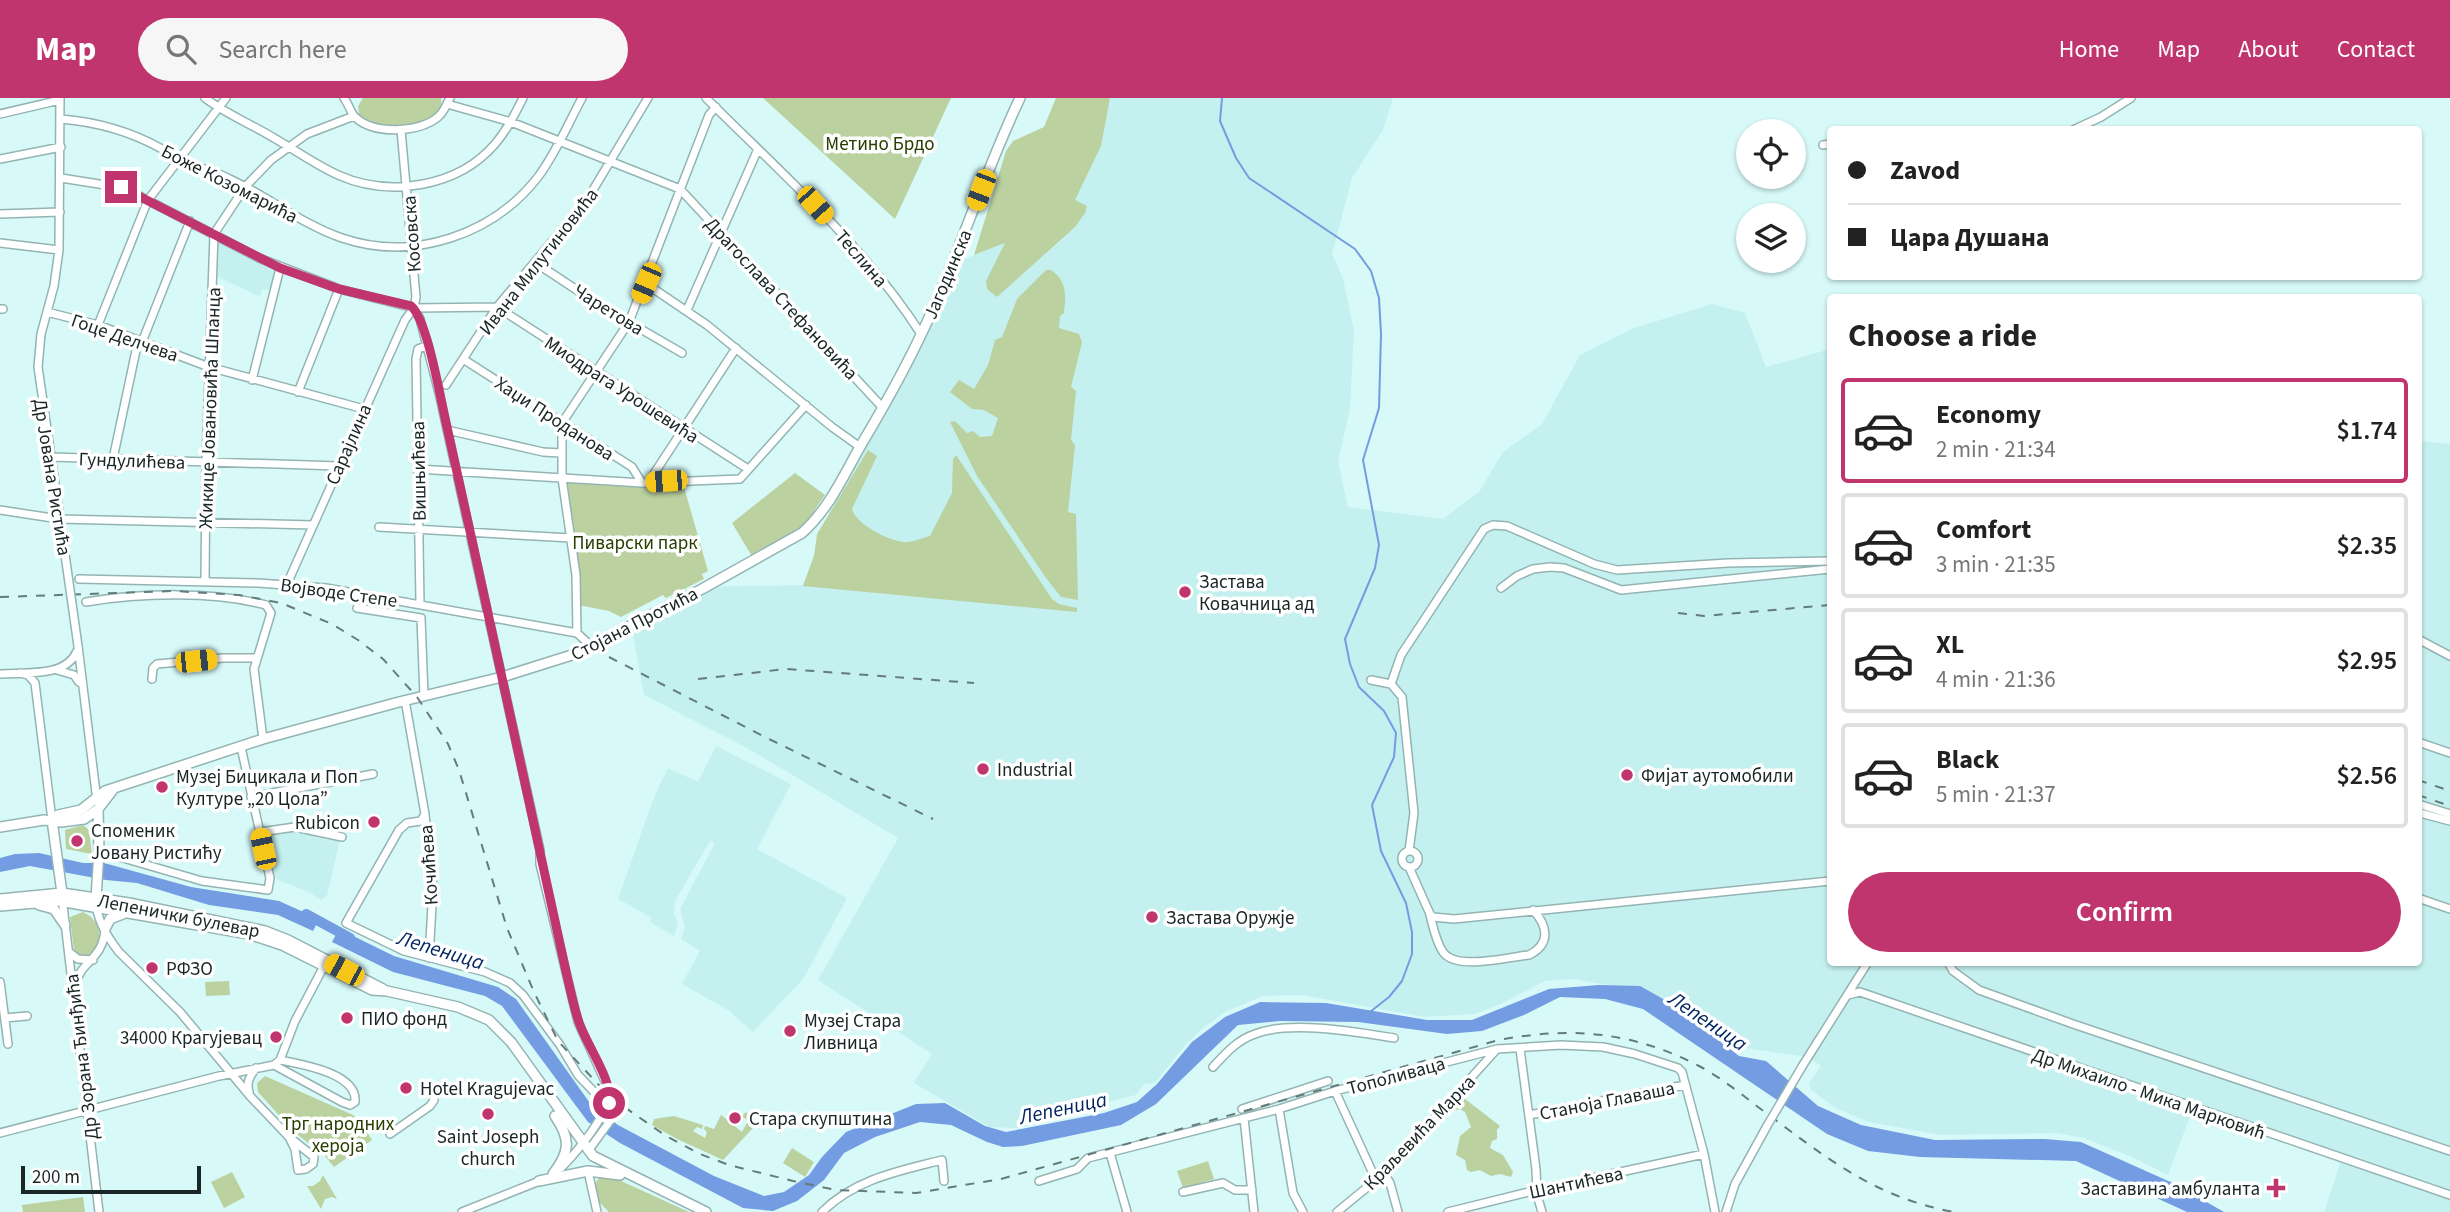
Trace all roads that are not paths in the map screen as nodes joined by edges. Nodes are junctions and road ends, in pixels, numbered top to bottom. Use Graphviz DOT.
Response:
graph roads {
  1 [pos="205,98"];
  2 [pos="226,98"];
  3 [pos="344,98"];
  4 [pos="357,98"];
  5 [pos="523,98"];
  6 [pos="582,98"];
  7 [pos="648,98"];
  8 [pos="706,98"];
  9 [pos="1020,98"];
  10 [pos="2131,98"];
  11 [pos="60,99"];
  12 [pos="447,100"];
  13 [pos="716,107"];
  14 [pos="219,108"];
  15 [pos="353,112"];
  16 [pos="0,114"];
  17 [pos="61,119"];
  18 [pos="510,122"];
  19 [pos="2082,126"];
  20 [pos="401,131"];
  21 [pos="560,140"];
  22 [pos="288,146"];
  23 [pos="61,147"];
  24 [pos="758,149"];
  25 [pos="0,159"];
  26 [pos="179,161"];
  27 [pos="612,161"];
  28 [pos="61,178"];
  29 [pos="407,186"];
  30 [pos="245,187"];
  31 [pos="680,189"];
  32 [pos="148,200"];
  33 [pos="60,212"];
  34 [pos="0,214"];
  35 [pos="190,221"];
  36 [pos="721,231"];
  37 [pos="214,234"];
  38 [pos="0,243"];
  39 [pos="411,246"];
  40 [pos="60,250"];
  41 [pos="536,263"];
  42 [pos="280,268"];
  43 [pos="646,283"];
  44 [pos="339,289"];
  45 [pos="497,307"];
  46 [pos="414,308"];
  47 [pos="687,310"];
  48 [pos="47,312"];
  49 [pos="629,322"];
  50 [pos="98,325"];
  51 [pos="921,334"];
  52 [pos="140,341"];
  53 [pos="428,345"];
  54 [pos="736,348"];
  55 [pos="682,354"];
  56 [pos="463,359"];
  57 [pos="209,367"];
  58 [pos="597,372"];
  59 [pos="252,380"];
  60 [pos="446,385"];
  61 [pos="298,392"];
  62 [pos="806,405"];
  63 [pos="883,408"];
  64 [pos="364,409"];
  65 [pos="562,423"];
  66 [pos="683,428"];
  67 [pos="447,430"];
  68 [pos="860,447"];
  69 [pos="561,453"];
  70 [pos="52,457"];
  71 [pos="113,460"];
  72 [pos="206,463"];
  73 [pos="339,466"];
  74 [pos="418,469"];
  75 [pos="748,469"];
  76 [pos="457,471"];
  77 [pos="562,478"];
  78 [pos="645,483"];
  79 [pos="0,510"];
  80 [pos="205,523"];
  81 [pos="313,525"];
  82 [pos="379,527"];
  83 [pos="419,530"];
  84 [pos="470,533"];
  85 [pos="570,538"];
  86 [pos="1827,561"];
  87 [pos="1827,569"];
  88 [pos="79,579"];
  89 [pos="205,581"];
  90 [pos="287,584"];
  91 [pos="1501,588"];
  92 [pos="86,602"];
  93 [pos="420,603"];
  94 [pos="357,608"];
  95 [pos="489,617"];
  96 [pos="578,633"];
  97 [pos="2422,641"];
  98 [pos="591,646"];
  99 [pos="78,648"];
  100 [pos="2450,656"];
  101 [pos="257,658"];
  102 [pos="56,670"];
  103 [pos="46,671"];
  104 [pos="20,673"];
  105 [pos="0,674"];
  106 [pos="502,677"];
  107 [pos="152,679"];
  108 [pos="1371,680"];
  109 [pos="35,683"];
  110 [pos="1391,684"];
  111 [pos="83,692"];
  112 [pos="424,696"];
  113 [pos="405,700"];
  114 [pos="263,739"];
  115 [pos="2422,743"];
  116 [pos="241,747"];
  117 [pos="2450,753"];
  118 [pos="373,774"];
  119 [pos="111,791"];
  120 [pos="97,797"];
  121 [pos="251,797"];
  122 [pos="2422,805"];
  123 [pos="98,809"];
  124 [pos="78,812"];
  125 [pos="2422,813"];
  126 [pos="425,814"];
  127 [pos="2450,814"];
  128 [pos="89,816"];
  129 [pos="52,820"];
  130 [pos="2450,821"];
  131 [pos="0,827"];
  132 [pos="99,828"];
  133 [pos="260,832"];
  134 [pos="342,837"];
  135 [pos="1409,852"];
  136 [pos="99,853"];
  137 [pos="1409,867"];
  138 [pos="1827,881"];
  139 [pos="62,898"];
  140 [pos="0,899"];
  141 [pos="2422,899"];
  142 [pos="27,903"];
  143 [pos="96,903"];
  144 [pos="0,906"];
  145 [pos="2450,909"];
  146 [pos="1533,911"];
  147 [pos="129,913"];
  148 [pos="1430,914"];
  149 [pos="65,925"];
  150 [pos="105,929"];
  151 [pos="68,952"];
  152 [pos="429,958"];
  153 [pos="93,960"];
  154 [pos="324,966"];
  155 [pos="1866,966"];
  156 [pos="1950,966"];
  157 [pos="0,982"];
  158 [pos="74,989"];
  159 [pos="387,991"];
  160 [pos="1848,995"];
  161 [pos="27,1016"];
  162 [pos="5,1018"];
  163 [pos="1394,1038"];
  164 [pos="8,1044"];
  165 [pos="1497,1049"];
  166 [pos="1521,1049"];
  167 [pos="277,1062"];
  168 [pos="256,1068"];
  169 [pos="1213,1068"];
  170 [pos="231,1073"];
  171 [pos="1328,1080"];
  172 [pos="1685,1085"];
  173 [pos="1335,1091"];
  174 [pos="545,1092"];
  175 [pos="597,1095"];
  176 [pos="250,1096"];
  177 [pos="622,1096"];
  178 [pos="434,1100"];
  179 [pos="88,1109"];
  180 [pos="1242,1109"];
  181 [pos="1279,1109"];
  182 [pos="1529,1115"];
  183 [pos="1244,1118"];
  184 [pos="0,1133"];
  185 [pos="390,1134"];
  186 [pos="289,1137"];
  187 [pos="585,1147"];
  188 [pos="2450,1151"];
  189 [pos="1110,1153"];
  190 [pos="1704,1154"];
  191 [pos="588,1171"];
  192 [pos="1384,1173"];
  193 [pos="552,1174"];
  194 [pos="634,1178"];
  195 [pos="1376,1180"];
  196 [pos="539,1181"];
  197 [pos="944,1181"];
  198 [pos="1039,1181"];
  199 [pos="1252,1190"];
  200 [pos="1537,1190"];
  201 [pos="1183,1192"];
  202 [pos="2450,1195"];
  203 [pos="1474,1209"];
  204 [pos="99,1212"];
  205 [pos="461,1212"];
  206 [pos="597,1212"];
  207 [pos="706,1212"];
  208 [pos="822,1212"];
  209 [pos="1127,1212"];
  210 [pos="1254,1212"];
  211 [pos="1303,1212"];
  212 [pos="1338,1212"];
  213 [pos="1398,1212"];
  214 [pos="1448,1212"];
  215 [pos="1542,1212"];
  216 [pos="1715,1212"];
  217 [pos="1726,1212"];
  1 -- 14 [label="street"];
  2 -- 14 [label="street"];
  3 -- 15 [label="street"];
  4 -- 15 [label="street"];
  5 -- 18 [label="street"];
  6 -- 21 [label="street, Боже Козомарића"];
  7 -- 27 [label="street, Ивана Милутиновића"];
  8 -- 13 [label="street, Теслина"];
  9 -- 51 [label="main road, Јагодинска"];
  10 -- 19 [label="street"];
  11 -- 16 [label="street"];
  11 -- 17 [label="street, Др Јована Ристића"];
  12 -- 18 [label="street"];
  12 -- 20 [label="street"];
  13 -- 24 [label="street, Теслина"];
  13 -- 31 [label="street"];
  14 -- 22 [label="street"];
  14 -- 26 [label="street"];
  15 -- 20 [label="street"];
  15 -- 22 [label="street"];
  17 -- 23 [label="street, Др Јована Ристића"];
  17 -- 26 [label="street, Боже Козомарића"];
  18 -- 21 [label="street"];
  18 -- 29 [label="street"];
  20 -- 29 [label="street, Косовска"];
  21 -- 27 [label="street"];
  21 -- 39 [label="street, Боже Козомарића"];
  22 -- 29 [label="street"];
  22 -- 30 [label="street"];
  23 -- 25 [label="street"];
  23 -- 28 [label="street, Др Јована Ристића"];
  24 -- 36 [label="street"];
  24 -- 51 [label="street, Теслина"];
  26 -- 30 [label="street, Боже Козомарића"];
  26 -- 32 [label="street"];
  27 -- 31 [label="street"];
  27 -- 41 [label="street, Ивана Милутиновића"];
  28 -- 32 [label="street"];
  28 -- 33 [label="street, Др Јована Ристића"];
  29 -- 39 [label="street, Косовска"];
  30 -- 37 [label="street"];
  30 -- 39 [label="street, Боже Козомарића"];
  31 -- 36 [label="street, Драгослава Стефановића"];
  31 -- 43 [label="street"];
  32 -- 35 [label="street"];
  32 -- 50 [label="street"];
  33 -- 34 [label="street"];
  33 -- 40 [label="street, Др Јована Ристића"];
  35 -- 37 [label="street"];
  35 -- 52 [label="street"];
  36 -- 47 [label="street"];
  36 -- 63 [label="street, Драгослава Стефановића"];
  37 -- 42 [label="street"];
  37 -- 57 [label="street, Жикице Јовановића Шпанца"];
  38 -- 40 [label="street"];
  39 -- 46 [label="street, Косовска"];
  40 -- 48 [label="street, Др Јована Ристића"];
  41 -- 45 [label="street, Ивана Милутиновића"];
  41 -- 49 [label="street, Чаретова"];
  42 -- 44 [label="street"];
  42 -- 59 [label="street"];
  43 -- 47 [label="street"];
  43 -- 49 [label="street"];
  44 -- 46 [label="street"];
  44 -- 61 [label="street"];
  45 -- 46 [label="street"];
  45 -- 56 [label="street, Ивана Милутиновића"];
  45 -- 58 [label="street, Миодрага Урошевића"];
  46 -- 53 [label="street, Косовска"];
  46 -- 64 [label="street, Сарајлина"];
  47 -- 54 [label="street"];
  48 -- 50 [label="street, Гоце Делчева"];
  48 -- 70 [label="street, Др Јована Ристића"];
  49 -- 55 [label="street, Чаретова"];
  49 -- 58 [label="street"];
  50 -- 52 [label="street, Гоце Делчева"];
  51 -- 63 [label="main road, Стојана Протића"];
  52 -- 57 [label="street, Гоце Делчева"];
  52 -- 71 [label="street"];
  53 -- 67 [label="street, Косовска"];
  53 -- 74 [label="street, Вишњићева"];
  54 -- 62 [label="street"];
  54 -- 66 [label="street"];
  56 -- 60 [label="street, Ивана Милутиновића"];
  56 -- 65 [label="street, Хаџи Проданова"];
  57 -- 59 [label="street, Гоце Делчева"];
  57 -- 72 [label="street, Жикице Јовановића Шпанца"];
  58 -- 65 [label="street"];
  58 -- 66 [label="street, Миодрага Урошевића"];
  59 -- 61 [label="street, Гоце Делчева"];
  61 -- 64 [label="street, Гоце Делчева"];
  62 -- 68 [label="street"];
  62 -- 75 [label="street"];
  63 -- 68 [label="main road, Стојана Протића"];
  64 -- 73 [label="street, Сарајлина"];
  65 -- 69 [label="street"];
  65 -- 78 [label="street, Хаџи Проданова"];
  66 -- 75 [label="street, Миодрага Урошевића"];
  66 -- 78 [label="street"];
  67 -- 69 [label="street"];
  67 -- 76 [label="street, Косовска"];
  68 -- 98 [label="main road, Стојана Протића"];
  69 -- 77 [label="street"];
  70 -- 71 [label="street, Гундулићева"];
  70 -- 99 [label="street, Др Јована Ристића, bridge"];
  71 -- 72 [label="street, Гундулићева"];
  72 -- 73 [label="street, Гундулићева"];
  72 -- 80 [label="street, Жикице Јовановића Шпанца"];
  73 -- 81 [label="street, Сарајлина"];
  74 -- 76 [label="street"];
  74 -- 83 [label="street, Вишњићева"];
  75 -- 78 [label="street"];
  76 -- 77 [label="street"];
  76 -- 84 [label="street, Косовска"];
  77 -- 78 [label="street"];
  77 -- 85 [label="street"];
  79 -- 80 [label="street"];
  80 -- 81 [label="street"];
  80 -- 89 [label="street, Жикице Јовановића Шпанца"];
  81 -- 90 [label="street, Сарајлина"];
  82 -- 83 [label="street"];
  83 -- 84 [label="street"];
  83 -- 93 [label="street, Вишњићева"];
  84 -- 85 [label="street"];
  84 -- 95 [label="street, Косовска"];
  85 -- 96 [label="street"];
  86 -- 110 [label="street"];
  87 -- 91 [label="street"];
  88 -- 89 [label="street, Војводе Степе"];
  89 -- 90 [label="street, Војводе Степе"];
  90 -- 93 [label="street, Војводе Степе"];
  92 -- 101 [label="street, Војводе Степе"];
  93 -- 95 [label="street, Војводе Степе"];
  94 -- 112 [label="street"];
  95 -- 96 [label="street, Војводе Степе"];
  95 -- 106 [label="street, Косовска"];
  96 -- 98 [label="street"];
  97 -- 100 [label="street"];
  98 -- 106 [label="main road, Стојана Протића"];
  99 -- 102 [label="street"];
  99 -- 111 [label="street, Др Јована Ристића"];
  101 -- 107 [label="street"];
  101 -- 114 [label="street"];
  102 -- 103 [label="street"];
  102 -- 111 [label="street"];
  103 -- 104 [label="street"];
  103 -- 109 [label="street"];
  104 -- 105 [label="street"];
  104 -- 109 [label="street"];
  106 -- 112 [label="main road, Стојана Протића"];
  106 -- 187 [label="street, Косовска"];
  108 -- 110 [label="street"];
  109 -- 129 [label="street"];
  110 -- 135 [label="street"];
  111 -- 120 [label="street, Др Јована Ристића"];
  112 -- 113 [label="main road, Стојана Протића"];
  113 -- 114 [label="main road, Стојана Протића"];
  113 -- 126 [label="street"];
  114 -- 116 [label="main road, Стојана Протића"];
  115 -- 117 [label="street"];
  116 -- 119 [label="main road, Стојана Протића"];
  116 -- 121 [label="street"];
  118 -- 121 [label="street"];
  119 -- 120 [label="main road, Стојана Протића"];
  119 -- 123 [label="main road"];
  120 -- 123 [label="street, Др Јована Ристића"];
  120 -- 124 [label="main road, Стојана Протића"];
  121 -- 133 [label="street"];
  122 -- 127 [label="street"];
  123 -- 128 [label="main road"];
  123 -- 132 [label="main road, Др Јована Ристића"];
  124 -- 128 [label="main road"];
  124 -- 129 [label="main road"];
  125 -- 130 [label="street"];
  126 -- 152 [label="street, Кочићева"];
  126 -- 152 [label="street"];
  128 -- 129 [label="main road"];
  128 -- 132 [label="main road"];
  129 -- 131 [label="main road"];
  129 -- 139 [label="main road"];
  132 -- 136 [label="main road, Др Јована Ристића"];
  133 -- 134 [label="street"];
  133 -- 136 [label="street"];
  135 -- 137 [label="street"];
  135 -- 137 [label="street"];
  136 -- 143 [label="main road, Др Јована Ристића"];
  137 -- 148 [label="street"];
  138 -- 146 [label="street"];
  139 -- 140 [label="main road, Лепенички булевар"];
  139 -- 142 [label="main road, Лепенички булевар"];
  139 -- 143 [label="main road, Лепенички булевар"];
  139 -- 149 [label="street, Др Зорана Ђинђића"];
  141 -- 145 [label="street"];
  142 -- 144 [label="main road, Лепенички булевар"];
  142 -- 149 [label="main road"];
  143 -- 147 [label="main road, Лепенички булевар"];
  143 -- 150 [label="street"];
  143 -- 159 [label="main road, Лепенички булевар"];
  146 -- 148 [label="street"];
  146 -- 148 [label="street"];
  147 -- 150 [label="main road"];
  147 -- 154 [label="main road, Лепенички булевар"];
  149 -- 151 [label="street, Др Зорана Ђинђића"];
  150 -- 153 [label="street"];
  150 -- 170 [label="street"];
  151 -- 153 [label="street"];
  151 -- 158 [label="street, Др Зорана Ђинђића"];
  152 -- 175 [label="street"];
  153 -- 158 [label="street"];
  154 -- 159 [label="main road, Лепенички булевар"];
  154 -- 167 [label="street"];
  155 -- 160 [label="street"];
  156 -- 188 [label="street"];
  157 -- 162 [label="street"];
  158 -- 179 [label="street, Др Зорана Ђинђића"];
  159 -- 174 [label="main road, Лепенички булевар"];
  160 -- 202 [label="street, Др Михаило - Мика Марковић"];
  160 -- 217 [label="street, bridge"];
  161 -- 162 [label="street"];
  162 -- 164 [label="street"];
  163 -- 169 [label="street"];
  165 -- 166 [label="street, Тополиваца"];
  165 -- 173 [label="street, Тополиваца"];
  165 -- 192 [label="street, Краљевића Марка"];
  166 -- 172 [label="street, Тополиваца"];
  166 -- 182 [label="street"];
  167 -- 167 [label="street"];
  167 -- 168 [label="street"];
  168 -- 170 [label="street"];
  168 -- 176 [label="street"];
  170 -- 176 [label="street"];
  170 -- 179 [label="street"];
  171 -- 180 [label="street, Тополиваца"];
  172 -- 182 [label="street, Станоја Главаша"];
  172 -- 190 [label="street"];
  173 -- 181 [label="street, Тополиваца"];
  173 -- 195 [label="street"];
  174 -- 187 [label="main road, Лепенички булевар"];
  174 -- 193 [label="main road"];
  176 -- 186 [label="street"];
  177 -- 187 [label="street"];
  178 -- 185 [label="street"];
  179 -- 184 [label="street"];
  179 -- 204 [label="street, Др Зорана Ђинђића"];
  181 -- 183 [label="street, Тополиваца"];
  181 -- 211 [label="street"];
  182 -- 200 [label="street"];
  183 -- 189 [label="street, Тополиваца"];
  183 -- 199 [label="street"];
  186 -- 186 [label="street"];
  187 -- 193 [label="street"];
  187 -- 194 [label="main road"];
  189 -- 198 [label="street, Тополиваца"];
  189 -- 209 [label="street"];
  190 -- 200 [label="street, Шантићева"];
  190 -- 216 [label="street"];
  191 -- 194 [label="main road"];
  191 -- 196 [label="main road"];
  191 -- 206 [label="street"];
  192 -- 195 [label="street, Краљевића Марка"];
  192 -- 213 [label="street"];
  193 -- 196 [label="street"];
  194 -- 207 [label="main road"];
  195 -- 212 [label="street, Краљевића Марка"];
  196 -- 205 [label="street"];
  197 -- 208 [label="street"];
  199 -- 201 [label="street"];
  199 -- 210 [label="street"];
  200 -- 203 [label="street, Шантићева"];
  200 -- 215 [label="street"];
  203 -- 214 [label="street, Шантићева"];
}
